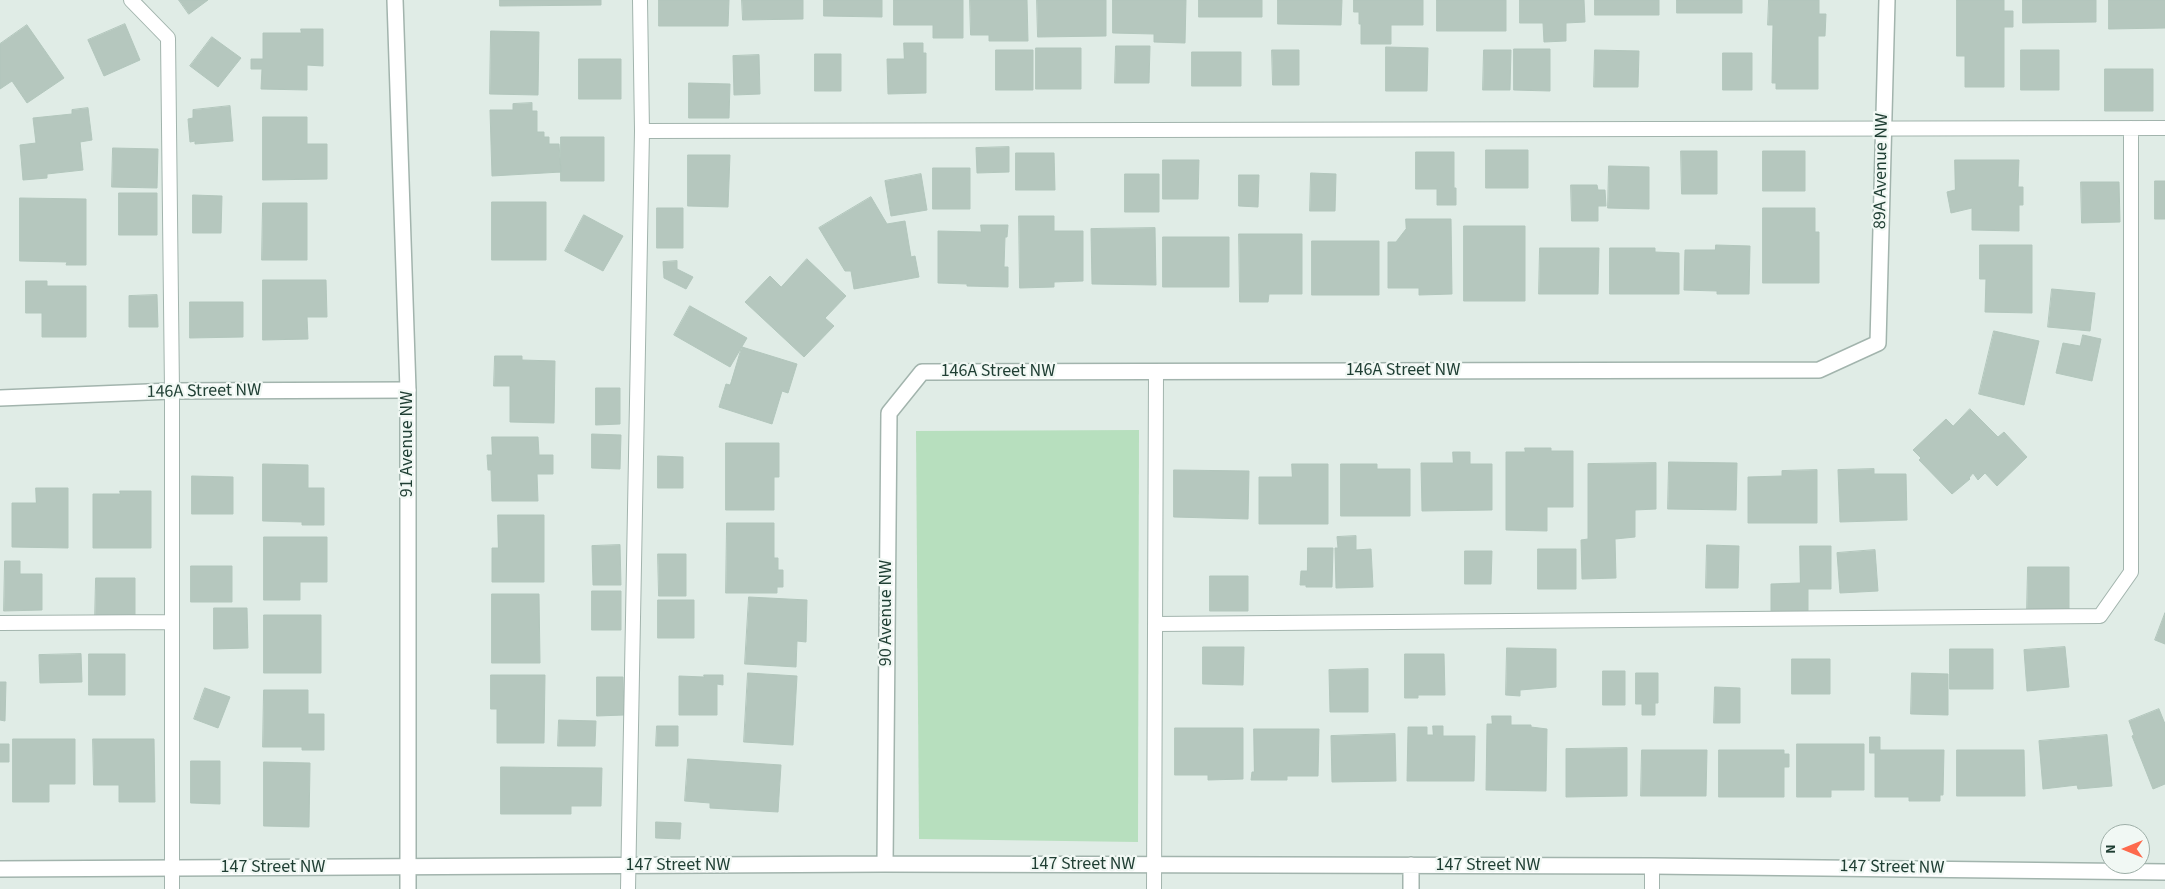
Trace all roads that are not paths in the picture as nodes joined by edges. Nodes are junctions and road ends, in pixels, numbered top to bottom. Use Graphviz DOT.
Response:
graph roads {
  1 [pos="131,0"];
  2 [pos="395,0"];
  3 [pos="640,0"];
  4 [pos="1887,0"];
  5 [pos="1883,128"];
  6 [pos="2130,128"];
  7 [pos="2165,128"];
  8 [pos="642,131"];
  9 [pos="1878,343"];
  10 [pos="922,372"];
  11 [pos="1156,372"];
  12 [pos="408,390"];
  13 [pos="172,392"];
  14 [pos="0,398"];
  15 [pos="172,622"];
  16 [pos="0,623"];
  17 [pos="1156,624"];
  18 [pos="885,864"];
  19 [pos="1154,865"];
  20 [pos="628,866"];
  21 [pos="1411,866"];
  22 [pos="1652,866"];
  23 [pos="172,868"];
  24 [pos="408,868"];
  25 [pos="0,869"];
  26 [pos="2165,872"];
  27 [pos="172,889"];
  28 [pos="408,889"];
  29 [pos="628,889"];
  30 [pos="1154,889"];
  31 [pos="1411,889"];
  32 [pos="1652,889"];
  1 -- 13 [label="lane"];
  2 -- 12 [label="street, 91 Avenue NW"];
  3 -- 8 [label="lane"];
  4 -- 5 [label="street, 89A Avenue NW"];
  5 -- 6 [label="lane"];
  5 -- 8 [label="lane"];
  5 -- 9 [label="street, 89A Avenue NW"];
  6 -- 7 [label="lane"];
  6 -- 17 [label="lane"];
  8 -- 20 [label="lane"];
  9 -- 11 [label="street, 146A Street NW"];
  10 -- 11 [label="street, 146A Street NW"];
  10 -- 18 [label="street, 90 Avenue NW"];
  11 -- 17 [label="lane"];
  12 -- 13 [label="street, 146A Street NW"];
  12 -- 24 [label="street, 91 Avenue NW"];
  13 -- 14 [label="street, 146A Street NW"];
  13 -- 15 [label="lane"];
  15 -- 16 [label="lane"];
  15 -- 23 [label="lane"];
  17 -- 19 [label="lane"];
  18 -- 19 [label="street, 147 Street NW"];
  18 -- 20 [label="street, 147 Street NW"];
  19 -- 21 [label="street, 147 Street NW"];
  19 -- 30 [label="lane"];
  20 -- 24 [label="street, 147 Street NW"];
  20 -- 29 [label="lane"];
  21 -- 22 [label="street, 147 Street NW"];
  21 -- 31 [label="street"];
  22 -- 26 [label="street, 147 Street NW"];
  22 -- 32 [label="lane"];
  23 -- 24 [label="street, 147 Street NW"];
  23 -- 25 [label="street, 147 Street NW"];
  23 -- 27 [label="lane"];
  24 -- 28 [label="street, 91 Avenue NW"];
}
